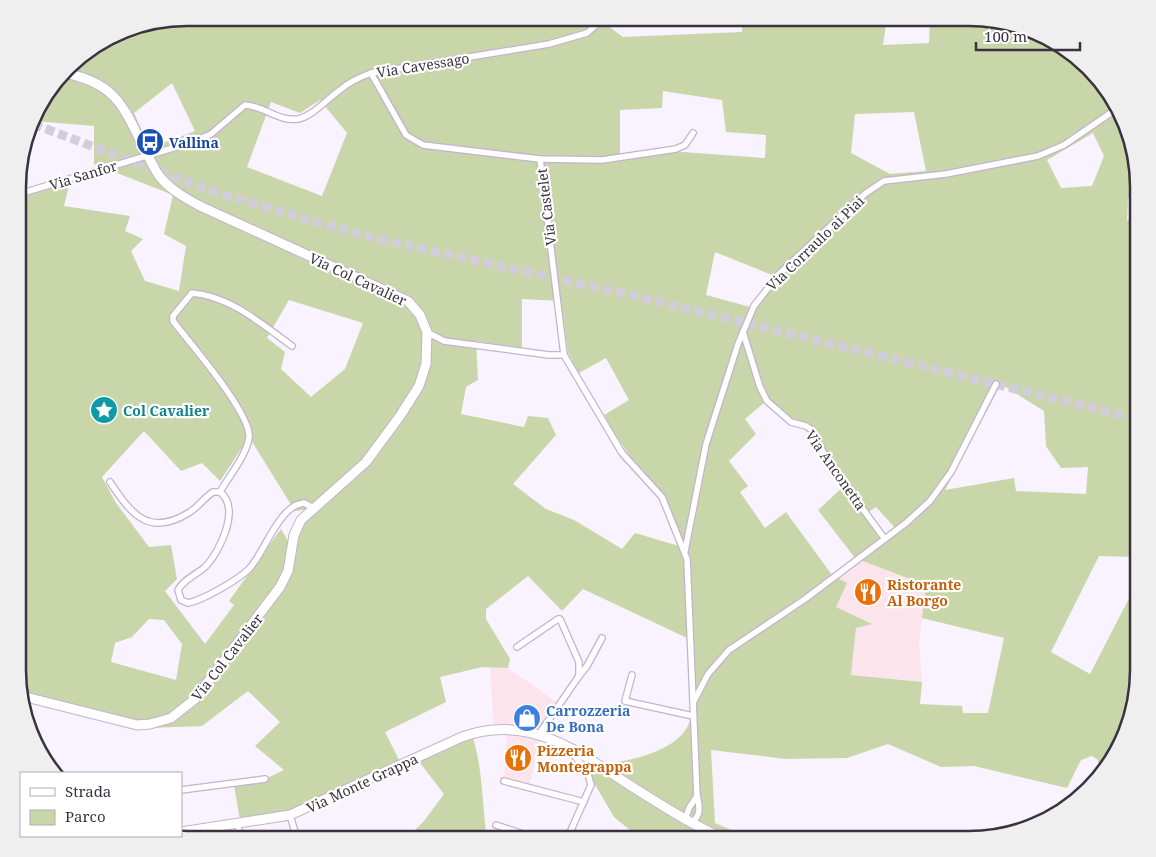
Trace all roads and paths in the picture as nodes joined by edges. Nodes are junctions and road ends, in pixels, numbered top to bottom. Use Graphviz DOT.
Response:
graph roads {
  1 [pos="594,27"];
  2 [pos="371,73"];
  3 [pos="72,75"];
  4 [pos="1111,113"];
  5 [pos="694,133"];
  6 [pos="148,154"];
  7 [pos="540,159"];
  8 [pos="26,192"];
  9 [pos="427,332"];
  10 [pos="743,332"];
  11 [pos="292,346"];
  12 [pos="564,355"];
  13 [pos="996,384"];
  14 [pos="110,482"];
  15 [pos="220,492"];
  16 [pos="314,508"];
  17 [pos="884,538"];
  18 [pos="685,551"];
  19 [pos="602,638"];
  20 [pos="517,647"];
  21 [pos="632,675"];
  22 [pos="579,676"];
  23 [pos="29,698"];
  24 [pos="693,703"];
  25 [pos="693,716"];
  26 [pos="539,734"];
  27 [pos="573,748"];
  28 [pos="265,779"];
  29 [pos="504,781"];
  30 [pos="182,790"];
  31 [pos="697,796"];
  32 [pos="584,802"];
  33 [pos="290,816"];
  34 [pos="688,822"];
  35 [pos="238,824"];
  36 [pos="496,825"];
  37 [pos="195,830"];
  38 [pos="239,830"];
  39 [pos="294,830"];
  40 [pos="512,830"];
  41 [pos="571,830"];
  42 [pos="706,831"];
  1 -- 2 [label="street, Via Cavessago"];
  2 -- 6 [label="street, Via Cavessago"];
  2 -- 7 [label="street"];
  3 -- 6 [label="main road, Via Col Cavalier"];
  4 -- 10 [label="street, Via Corraulo ai Piai"];
  5 -- 7 [label="street, Via Castelet"];
  6 -- 8 [label="street, Via Sanfor"];
  6 -- 9 [label="main road, Via Col Cavalier"];
  7 -- 12 [label="street, Via Castelet"];
  9 -- 12 [label="street"];
  9 -- 16 [label="main road, Via Col Cavalier"];
  10 -- 17 [label="street, Via Anconetta"];
  10 -- 18 [label="street, Via Corraulo ai Piai"];
  11 -- 15 [label="street"];
  12 -- 18 [label="street, Via Castelet"];
  13 -- 17 [label="street"];
  14 -- 15 [label="street"];
  15 -- 16 [label="street"];
  16 -- 23 [label="main road, Via Col Cavalier"];
  17 -- 24 [label="street"];
  18 -- 24 [label="street"];
  19 -- 22 [label="street"];
  20 -- 22 [label="street"];
  21 -- 25 [label="street"];
  22 -- 26 [label="street"];
  24 -- 25 [label="street"];
  25 -- 31 [label="street"];
  26 -- 27 [label="main road, Via Monte Grappa"];
  26 -- 33 [label="main road, Via Monte Grappa"];
  27 -- 32 [label="street"];
  27 -- 34 [label="main road, Via Monte Grappa"];
  28 -- 30 [label="street"];
  29 -- 32 [label="street"];
  31 -- 34 [label="street"];
  31 -- 34 [label="street"];
  32 -- 41 [label="street"];
  33 -- 35 [label="main road, Via Monte Grappa"];
  33 -- 39 [label="street"];
  34 -- 42 [label="main road, Via Monte Grappa"];
  35 -- 37 [label="main road, Via Monte Grappa"];
  35 -- 38 [label="street"];
  36 -- 40 [label="street"];
}
